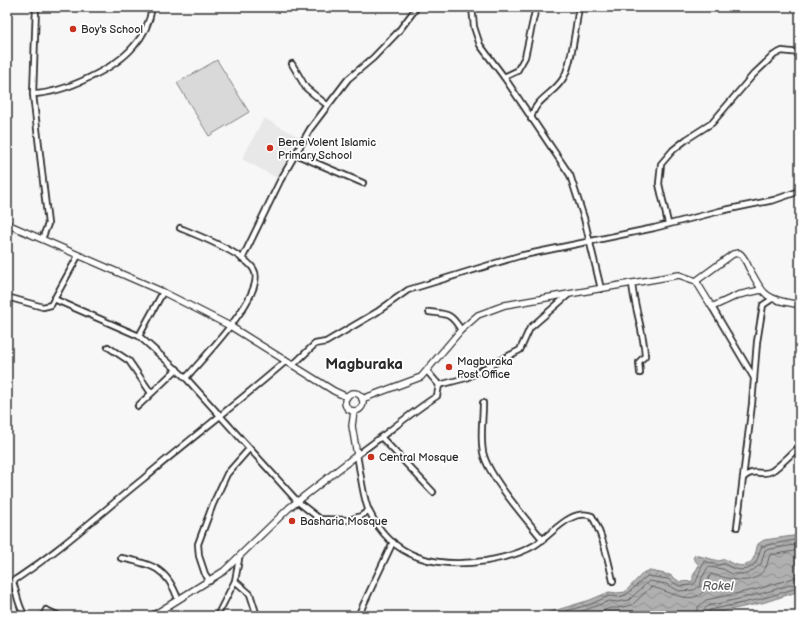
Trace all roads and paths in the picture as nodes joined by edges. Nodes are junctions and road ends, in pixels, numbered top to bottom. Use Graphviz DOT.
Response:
graph roads {
  1 [pos="36,7"];
  2 [pos="152,7"];
  3 [pos="418,7"];
  4 [pos="472,7"];
  5 [pos="536,7"];
  6 [pos="579,7"];
  7 [pos="800,53"];
  8 [pos="292,64"];
  9 [pos="504,77"];
  10 [pos="33,94"];
  11 [pos="327,105"];
  12 [pos="531,119"];
  13 [pos="295,154"];
  14 [pos="363,183"];
  15 [pos="800,191"];
  16 [pos="668,223"];
  17 [pos="7,224"];
  18 [pos="180,228"];
  19 [pos="42,239"];
  20 [pos="590,242"];
  21 [pos="78,256"];
  22 [pos="242,259"];
  23 [pos="696,281"];
  24 [pos="632,283"];
  25 [pos="601,289"];
  26 [pos="761,290"];
  27 [pos="163,292"];
  28 [pos="568,295"];
  29 [pos="7,296"];
  30 [pos="54,299"];
  31 [pos="772,300"];
  32 [pos="800,305"];
  33 [pos="712,307"];
  34 [pos="429,312"];
  35 [pos="230,326"];
  36 [pos="461,330"];
  37 [pos="139,336"];
  38 [pos="108,347"];
  39 [pos="286,361"];
  40 [pos="293,365"];
  41 [pos="177,369"];
  42 [pos="427,371"];
  43 [pos="640,373"];
  44 [pos="186,378"];
  45 [pos="754,378"];
  46 [pos="439,385"];
  47 [pos="151,393"];
  48 [pos="347,397"];
  49 [pos="362,399"];
  50 [pos="483,403"];
  51 [pos="138,406"];
  52 [pos="354,411"];
  53 [pos="220,415"];
  54 [pos="382,438"];
  55 [pos="800,446"];
  56 [pos="249,449"];
  57 [pos="357,455"];
  58 [pos="743,478"];
  59 [pos="433,492"];
  60 [pos="298,502"];
  61 [pos="368,510"];
  62 [pos="737,527"];
  63 [pos="543,540"];
  64 [pos="393,542"];
  65 [pos="121,558"];
  66 [pos="239,558"];
  67 [pos="210,581"];
  68 [pos="235,581"];
  69 [pos="613,581"];
  70 [pos="13,582"];
  71 [pos="7,585"];
  72 [pos="178,599"];
  73 [pos="25,616"];
  74 [pos="43,616"];
  75 [pos="59,616"];
  76 [pos="152,616"];
  77 [pos="217,616"];
  78 [pos="257,616"];
  79 [pos="358,616"];
  1 -- 10 [label="street"];
  2 -- 10 [label="street"];
  3 -- 11 [label="street"];
  4 -- 9 [label="street"];
  5 -- 9 [label="street"];
  6 -- 12 [label="street"];
  7 -- 16 [label="street"];
  8 -- 11 [label="street"];
  9 -- 12 [label="street"];
  10 -- 19 [label="street"];
  11 -- 13 [label="street"];
  12 -- 20 [label="street"];
  13 -- 14 [label="street"];
  13 -- 22 [label="street"];
  15 -- 16 [label="street"];
  16 -- 20 [label="street"];
  17 -- 19 [label="street"];
  18 -- 22 [label="street"];
  19 -- 21 [label="street"];
  20 -- 25 [label="street"];
  20 -- 40 [label="street"];
  21 -- 27 [label="street"];
  21 -- 30 [label="street"];
  22 -- 35 [label="street"];
  23 -- 24 [label="street"];
  23 -- 26 [label="street"];
  23 -- 33 [label="street"];
  24 -- 25 [label="street"];
  24 -- 43 [label="street"];
  25 -- 28 [label="street"];
  26 -- 31 [label="street"];
  26 -- 33 [label="street"];
  27 -- 35 [label="street"];
  27 -- 37 [label="street"];
  28 -- 36 [label="street"];
  28 -- 46 [label="street"];
  29 -- 30 [label="street"];
  30 -- 37 [label="street"];
  31 -- 32 [label="street"];
  31 -- 45 [label="street"];
  33 -- 45 [label="street"];
  34 -- 36 [label="street"];
  35 -- 39 [label="street"];
  35 -- 44 [label="street"];
  36 -- 42 [label="street"];
  37 -- 41 [label="street"];
  38 -- 47 [label="street"];
  39 -- 40 [label="street"];
  39 -- 53 [label="street"];
  40 -- 48 [label="street"];
  41 -- 44 [label="street"];
  41 -- 47 [label="street"];
  42 -- 46 [label="street"];
  42 -- 49 [label="street"];
  44 -- 53 [label="street"];
  45 -- 58 [label="street"];
  46 -- 54 [label="street"];
  47 -- 51 [label="street"];
  48 -- 49 [label="street"];
  48 -- 52 [label="street"];
  49 -- 52 [label="street"];
  50 -- 63 [label="street"];
  52 -- 57 [label="street"];
  53 -- 56 [label="street"];
  53 -- 70 [label="street"];
  54 -- 57 [label="street"];
  54 -- 59 [label="street"];
  55 -- 58 [label="street"];
  56 -- 60 [label="street"];
  56 -- 67 [label="street"];
  57 -- 60 [label="street"];
  57 -- 61 [label="street"];
  58 -- 62 [label="street"];
  60 -- 61 [label="street"];
  60 -- 66 [label="street"];
  61 -- 64 [label="street"];
  63 -- 64 [label="street"];
  63 -- 69 [label="street"];
  64 -- 79 [label="street"];
  65 -- 72 [label="street"];
  66 -- 67 [label="street"];
  66 -- 68 [label="street"];
  67 -- 72 [label="street"];
  68 -- 77 [label="street"];
  68 -- 78 [label="street"];
  70 -- 71 [label="street"];
  70 -- 73 [label="street"];
  72 -- 76 [label="street"];
  74 -- 75 [label="street"];
}
